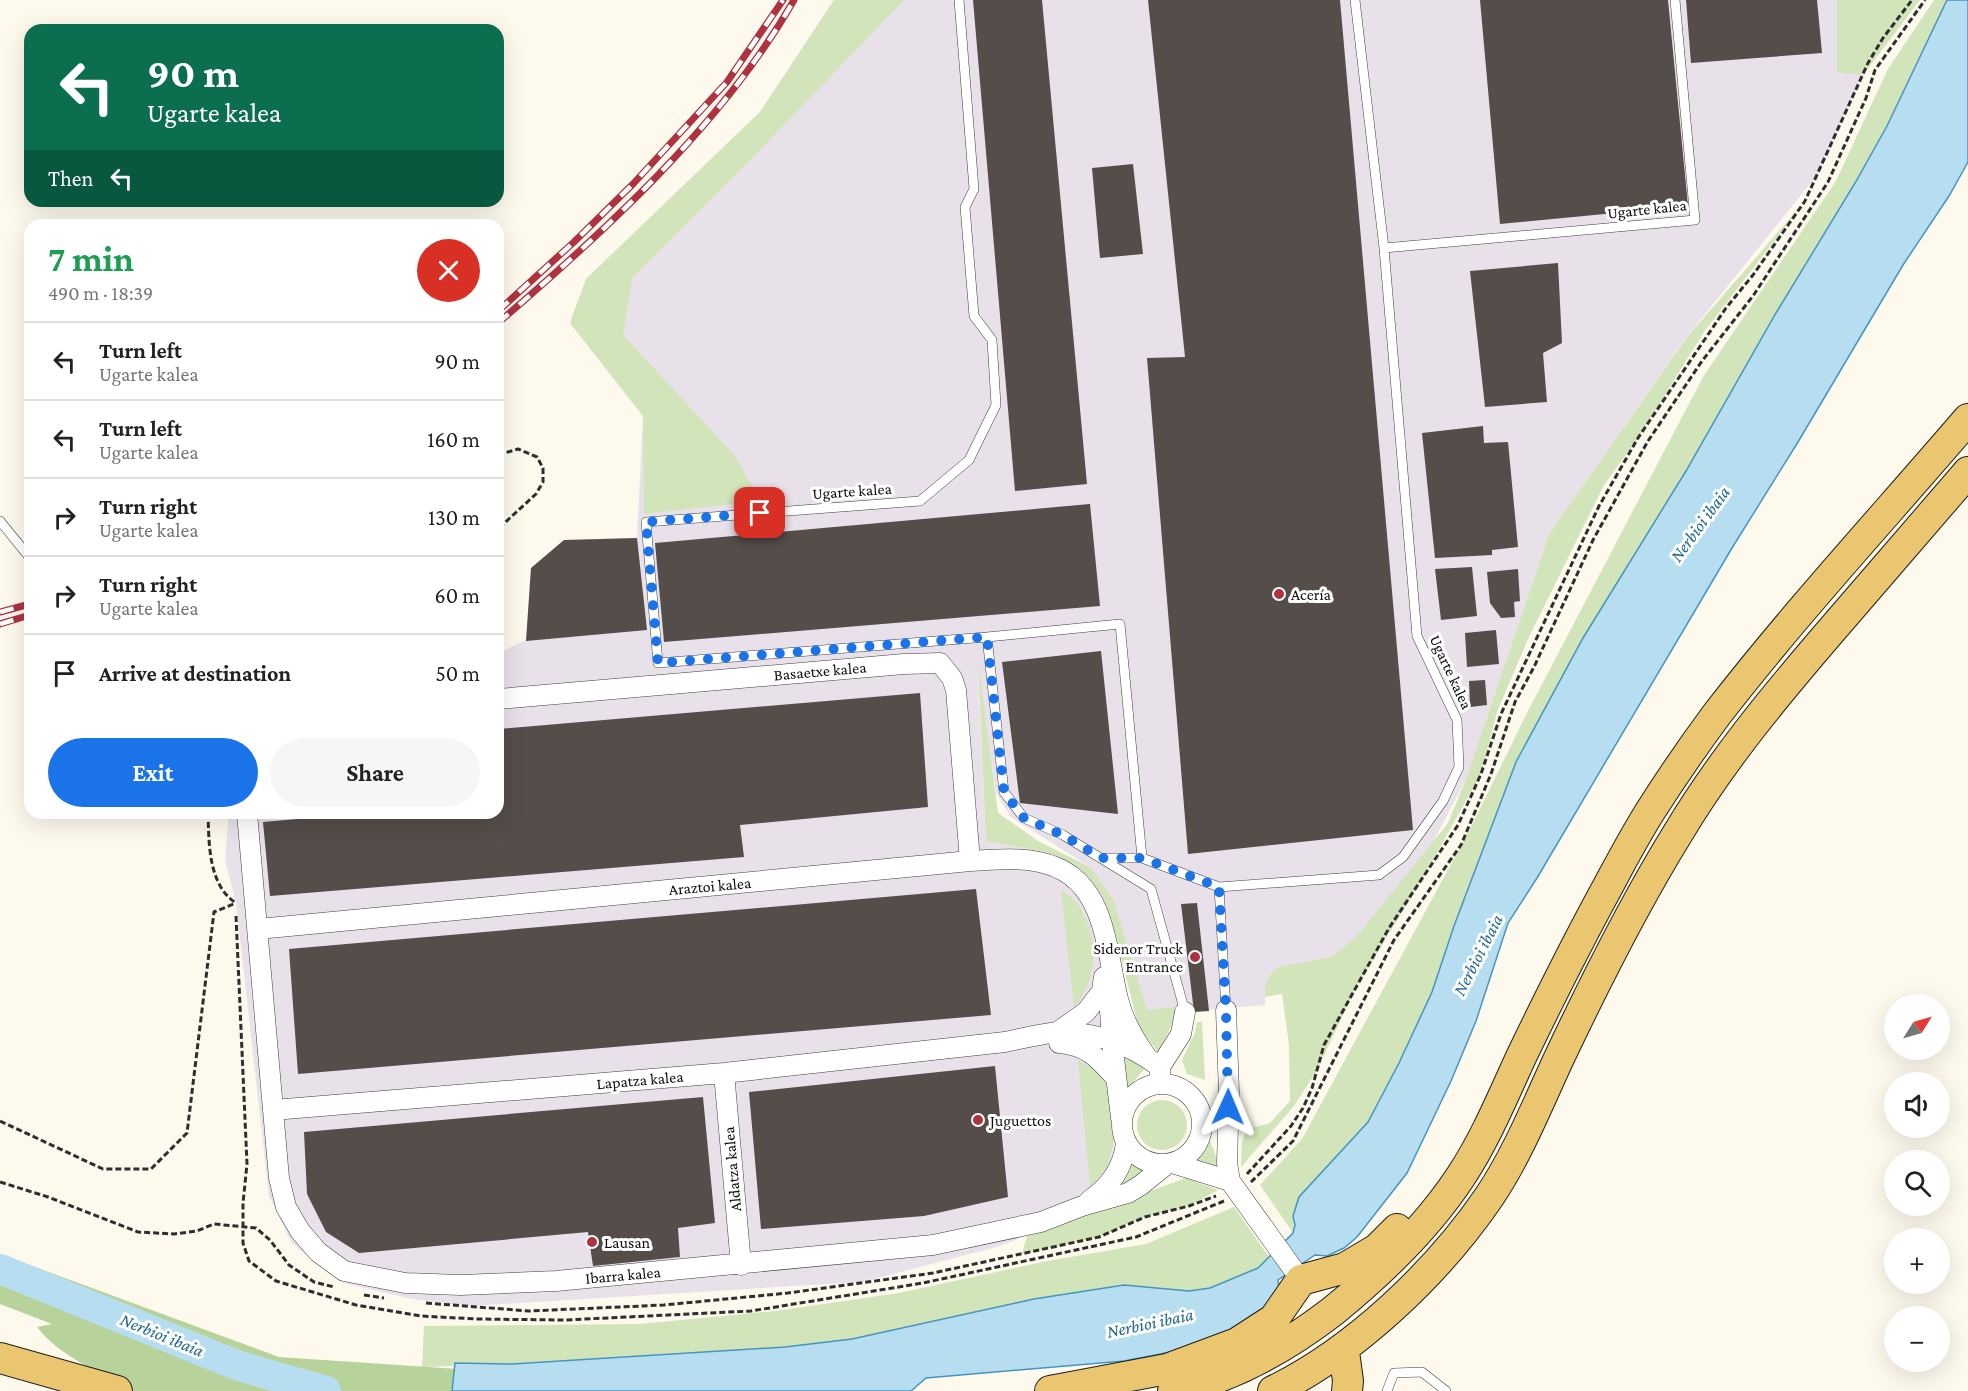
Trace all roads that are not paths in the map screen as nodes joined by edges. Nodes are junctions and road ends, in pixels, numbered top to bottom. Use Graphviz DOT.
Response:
graph roads {
  1 [pos="959,0"];
  2 [pos="1355,0"];
  3 [pos="1675,0"];
  4 [pos="1383,248"];
  5 [pos="1968,419"];
  6 [pos="1968,472"];
  7 [pos="0,521"];
  8 [pos="24,551"];
  9 [pos="987,637"];
  10 [pos="504,698"];
  11 [pos="248,819"];
  12 [pos="1101,858"];
  13 [pos="1142,858"];
  14 [pos="970,861"];
  15 [pos="1615,874"];
  16 [pos="1219,887"];
  17 [pos="258,929"];
  18 [pos="1109,954"];
  19 [pos="1226,1010"];
  20 [pos="1185,1012"];
  21 [pos="1056,1033"];
  22 [pos="1112,1041"];
  23 [pos="1005,1042"];
  24 [pos="1155,1069"];
  25 [pos="724,1073"];
  26 [pos="1116,1078"];
  27 [pos="273,1110"];
  28 [pos="1201,1115"];
  29 [pos="1122,1120"];
  30 [pos="1126,1143"];
  31 [pos="1170,1163"];
  32 [pos="1229,1172"];
  33 [pos="1082,1206"];
  34 [pos="741,1265"];
  35 [pos="1301,1280"];
  36 [pos="1321,1308"];
  37 [pos="1344,1352"];
  38 [pos="0,1358"];
  39 [pos="0,1364"];
  40 [pos="68,1391"];
  41 [pos="117,1391"];
  42 [pos="1050,1391"];
  43 [pos="1173,1391"];
  44 [pos="1273,1391"];
  45 [pos="1347,1391"];
  46 [pos="1387,1391"];
  47 [pos="1446,1391"];
  1 -- 9 [label="lane, Ugarte kalea"];
  2 -- 4 [label="lane, Ugarte kalea"];
  3 -- 4 [label="lane, Ugarte kalea"];
  4 -- 16 [label="lane, Ugarte kalea"];
  5 -- 15 [label="main road"];
  6 -- 44 [label="main road"];
  7 -- 8 [label="lane"];
  9 -- 12 [label="lane"];
  9 -- 13 [label="lane, Ugarte kalea"];
  10 -- 14 [label="street, Basaetxe kalea"];
  11 -- 17 [label="street"];
  12 -- 13 [label="lane, Ugarte kalea"];
  12 -- 20 [label="lane"];
  13 -- 16 [label="lane, Ugarte kalea"];
  14 -- 17 [label="street, Araztoi kalea"];
  14 -- 18 [label="street, Araztoi kalea"];
  15 -- 35 [label="main road"];
  15 -- 43 [label="main road"];
  16 -- 19 [label="lane"];
  17 -- 27 [label="street, Ibarra kalea"];
  18 -- 21 [label="street"];
  18 -- 22 [label="street"];
  18 -- 24 [label="street"];
  19 -- 32 [label="street"];
  20 -- 24 [label="street"];
  21 -- 22 [label="street"];
  21 -- 23 [label="street"];
  22 -- 24 [label="street"];
  22 -- 26 [label="street"];
  23 -- 25 [label="street, Lapatza kalea"];
  23 -- 26 [label="street"];
  24 -- 28 [label="street"];
  24 -- 29 [label="street"];
  25 -- 27 [label="street, Lapatza kalea"];
  25 -- 34 [label="street, Aldatza kalea"];
  26 -- 29 [label="street"];
  27 -- 34 [label="street, Ibarra kalea"];
  28 -- 31 [label="street"];
  28 -- 32 [label="street"];
  29 -- 30 [label="street"];
  30 -- 31 [label="street"];
  30 -- 33 [label="street, Ibarra kalea"];
  31 -- 32 [label="street"];
  31 -- 33 [label="street, Ibarra kalea"];
  32 -- 35 [label="street"];
  33 -- 34 [label="street, Ibarra kalea"];
  35 -- 36 [label="main road"];
  35 -- 42 [label="main road"];
  37 -- 45 [label="main road"];
  38 -- 41 [label="main road"];
  39 -- 40 [label="main road"];
  46 -- 47 [label="lane"];
}
